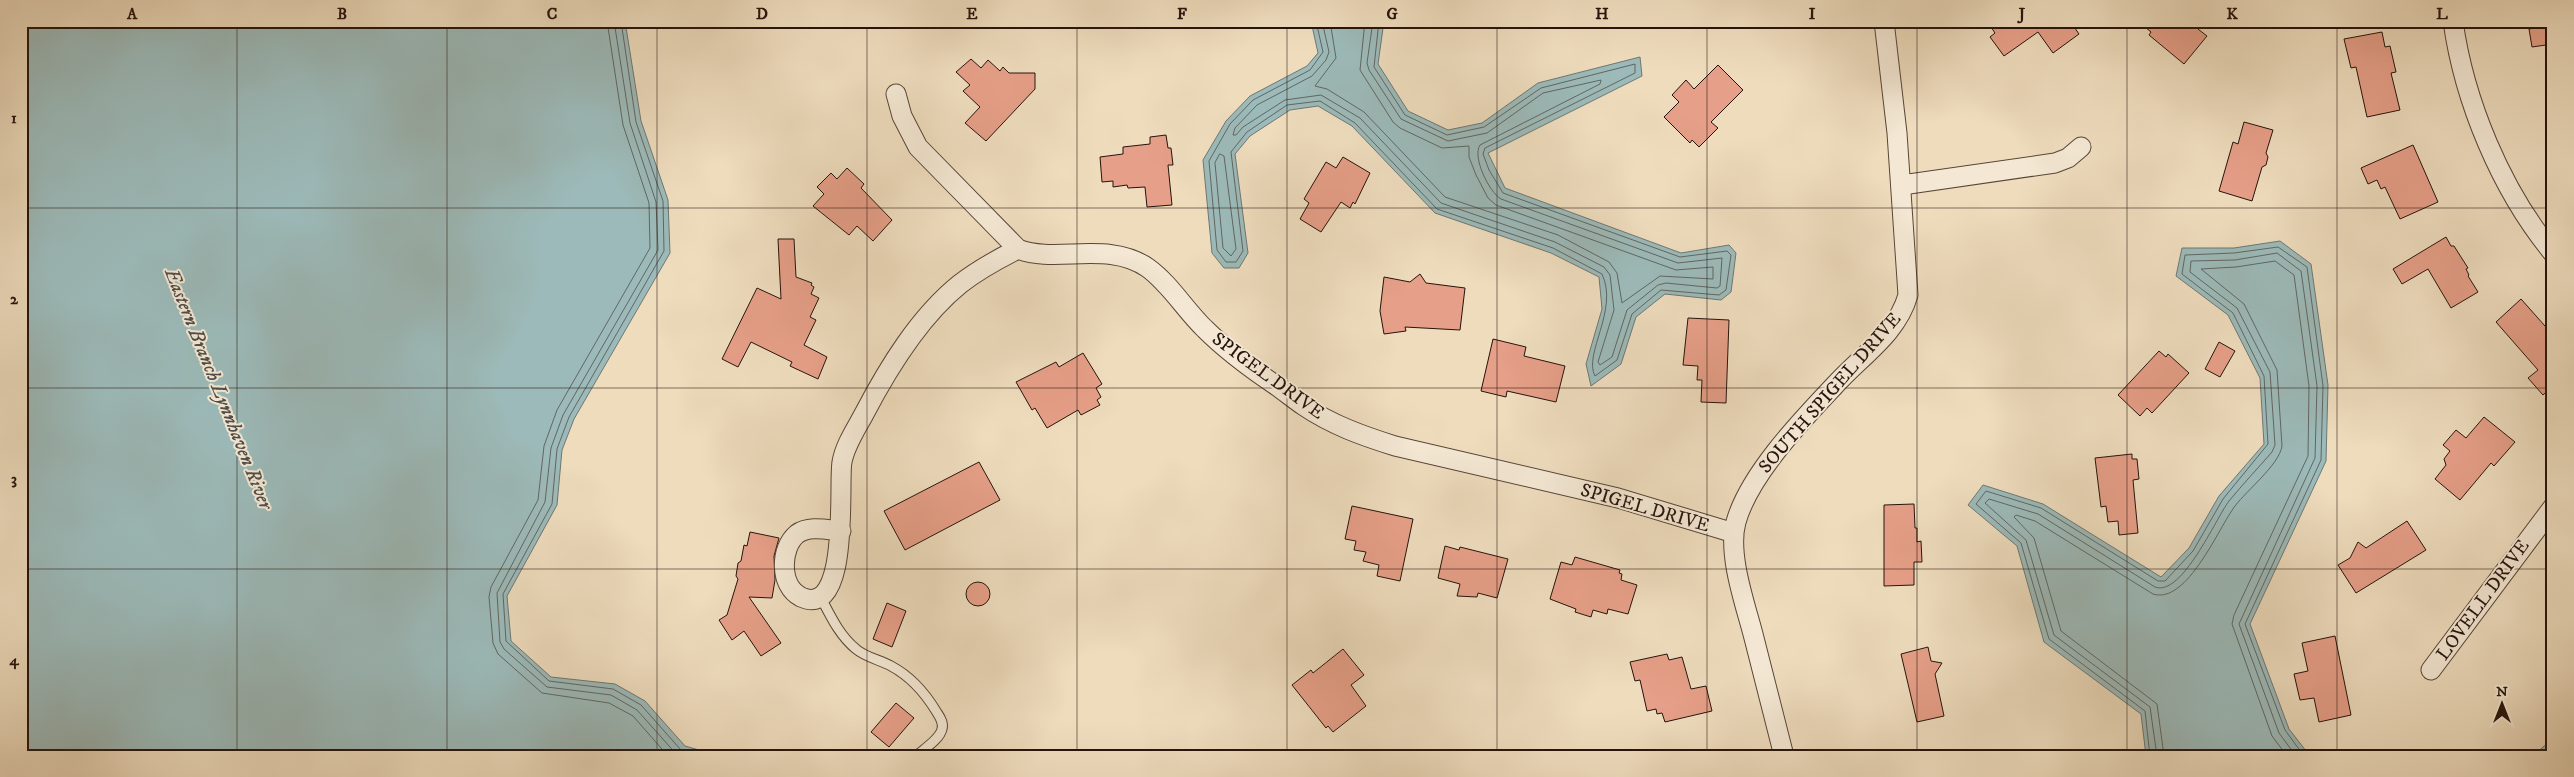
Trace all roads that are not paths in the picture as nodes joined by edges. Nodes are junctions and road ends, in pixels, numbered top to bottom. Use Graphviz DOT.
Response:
graph roads {
  1 [pos="1884,21"];
  2 [pos="2453,21"];
  3 [pos="896,94"];
  4 [pos="2081,147"];
  5 [pos="1902,185"];
  6 [pos="1018,249"];
  7 [pos="2553,253"];
  8 [pos="2553,507"];
  9 [pos="841,531"];
  10 [pos="1734,534"];
  11 [pos="820,596"];
  12 [pos="2431,670"];
  13 [pos="916,756"];
  14 [pos="1784,756"];
  1 -- 5 [label="street, SOUTH SPIGEL DRIVE"];
  2 -- 7 [label="street"];
  3 -- 6 [label="street"];
  4 -- 5 [label="street"];
  5 -- 10 [label="street, SOUTH SPIGEL DRIVE"];
  6 -- 9 [label="street"];
  6 -- 10 [label="street, SPIGEL DRIVE"];
  8 -- 12 [label="street, LOVELL DRIVE"];
  9 -- 11 [label="street"];
  9 -- 11 [label="street"];
  10 -- 14 [label="street, SOUTH SPIGEL DRIVE"];
  11 -- 13 [label="lane"];
}
